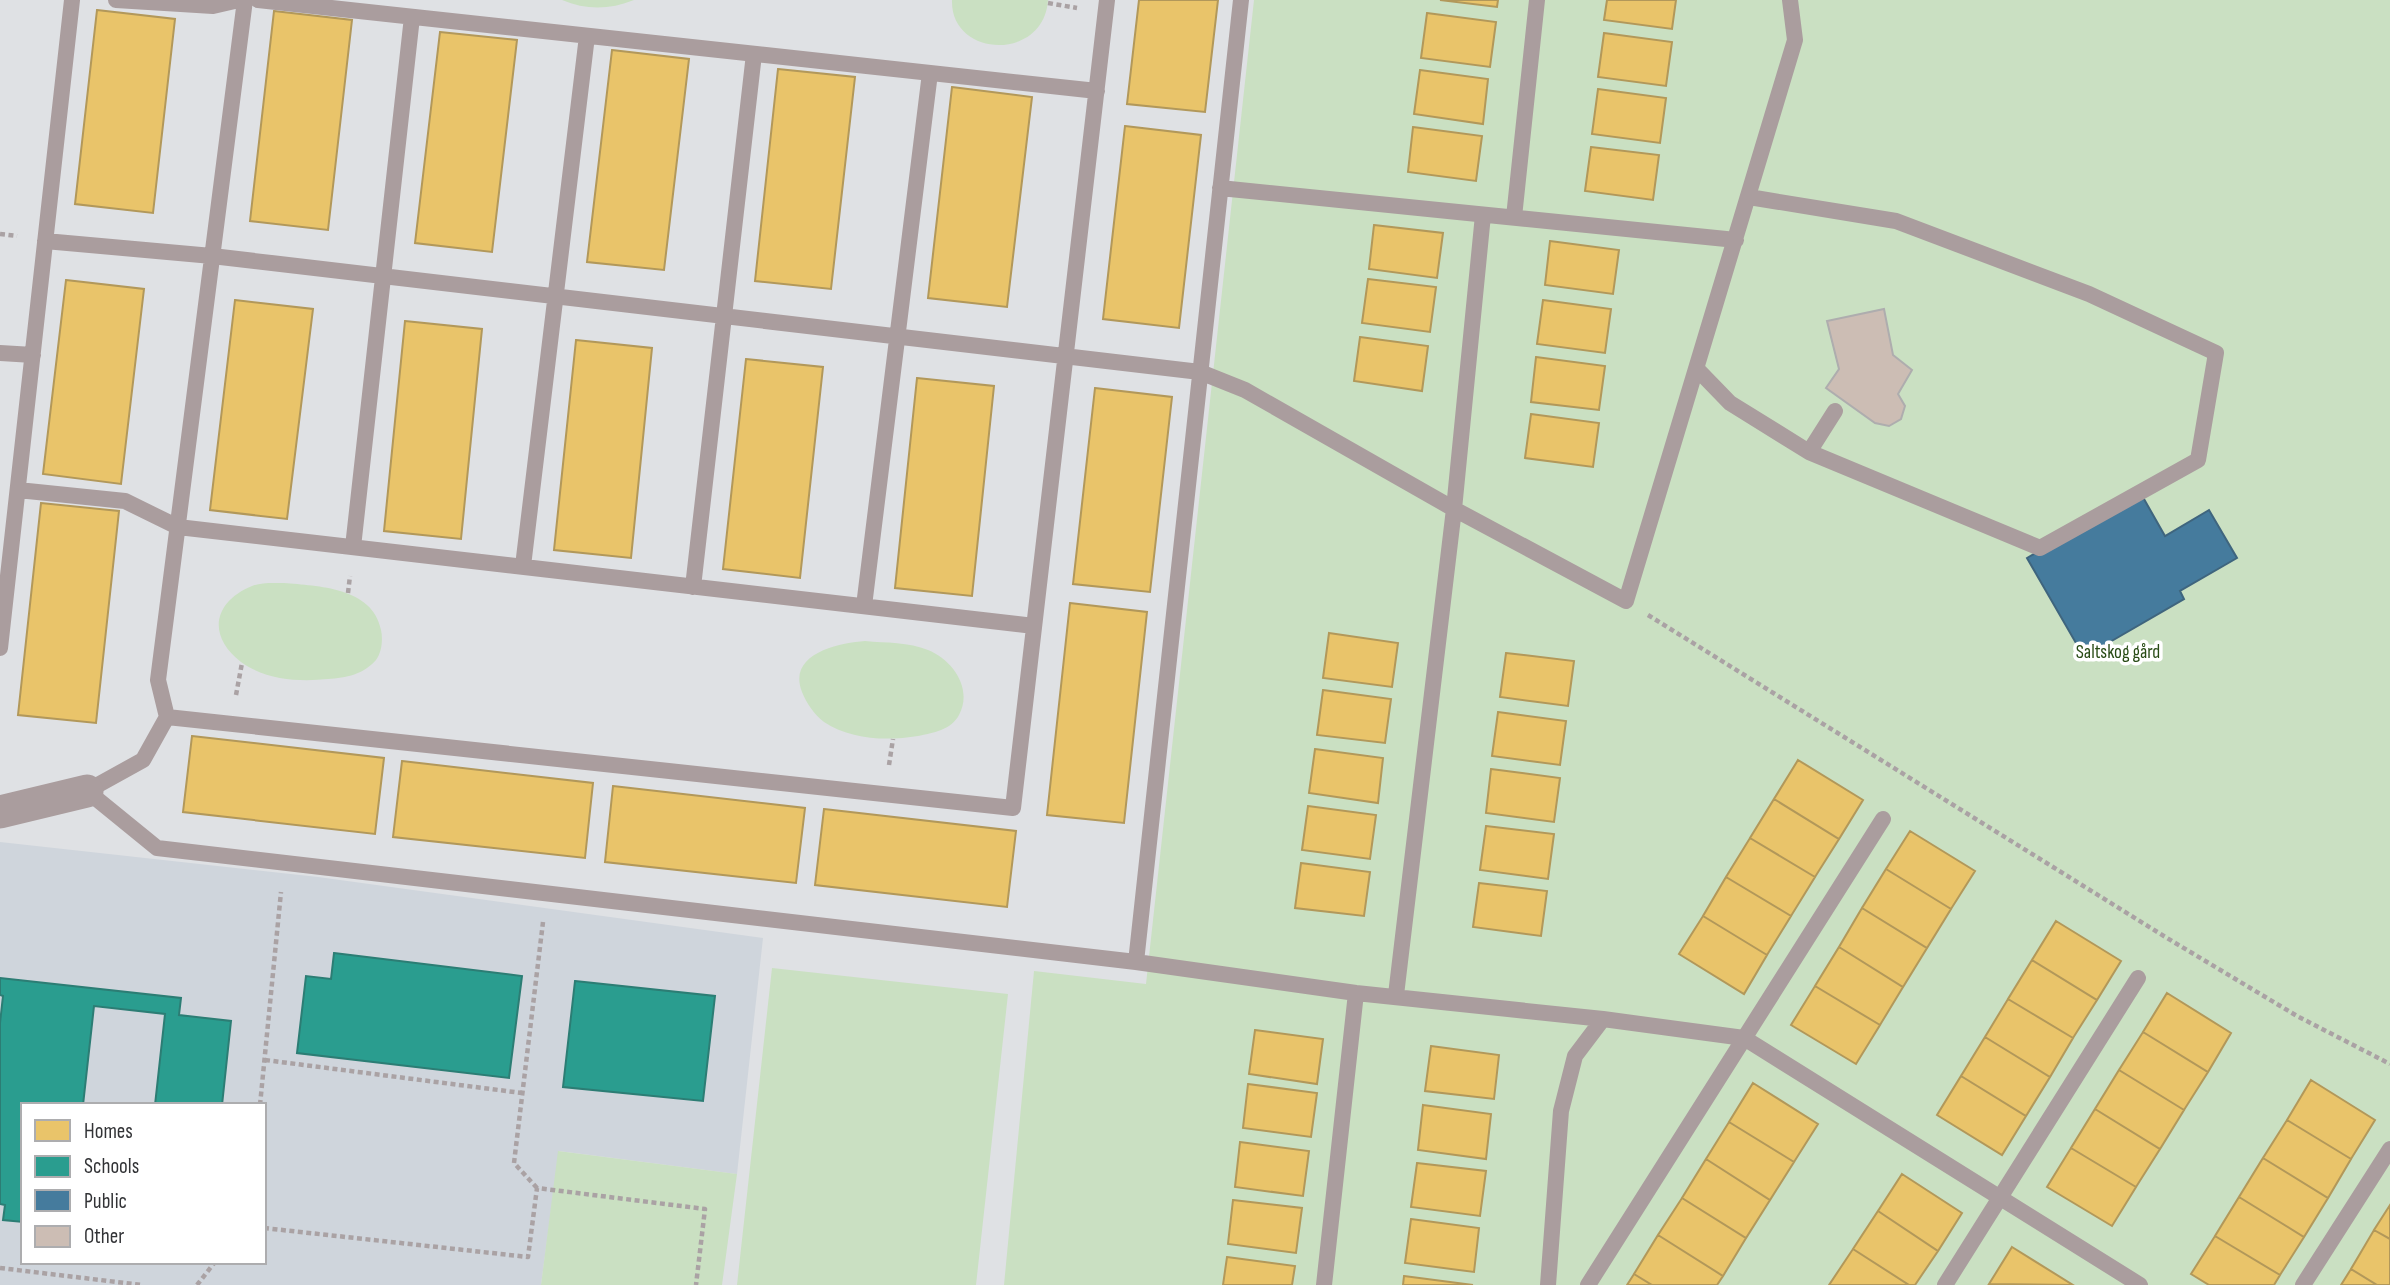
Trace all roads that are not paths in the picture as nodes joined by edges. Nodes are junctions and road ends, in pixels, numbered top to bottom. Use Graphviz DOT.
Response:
graph roads {
  1 [pos="72,0"];
  2 [pos="116,0"];
  3 [pos="239,0"];
  4 [pos="245,0"];
  5 [pos="258,0"];
  6 [pos="1107,0"];
  7 [pos="1241,0"];
  8 [pos="1537,0"];
  9 [pos="1790,0"];
  10 [pos="214,3"];
  11 [pos="412,17"];
  12 [pos="587,36"];
  13 [pos="754,54"];
  14 [pos="930,73"];
  15 [pos="1097,91"];
  16 [pos="1220,188"];
  17 [pos="1749,197"];
  18 [pos="1483,215"];
  19 [pos="1514,217"];
  20 [pos="1736,240"];
  21 [pos="45,241"];
  22 [pos="212,256"];
  23 [pos="383,275"];
  24 [pos="555,296"];
  25 [pos="724,316"];
  26 [pos="897,336"];
  27 [pos="0,353"];
  28 [pos="33,355"];
  29 [pos="1066,356"];
  30 [pos="1697,369"];
  31 [pos="1200,372"];
  32 [pos="1835,411"];
  33 [pos="1809,452"];
  34 [pos="18,491"];
  35 [pos="1454,509"];
  36 [pos="178,527"];
  37 [pos="353,547"];
  38 [pos="523,566"];
  39 [pos="693,587"];
  40 [pos="864,606"];
  41 [pos="1034,626"];
  42 [pos="0,648"];
  43 [pos="167,716"];
  44 [pos="87,791"];
  45 [pos="0,812"];
  46 [pos="1883,819"];
  47 [pos="1136,962"];
  48 [pos="2138,978"];
  49 [pos="1356,993"];
  50 [pos="1396,995"];
  51 [pos="1603,1019"];
  52 [pos="1744,1038"];
  53 [pos="2390,1149"];
  54 [pos="2000,1200"];
  55 [pos="1324,1285"];
  56 [pos="1548,1285"];
  57 [pos="1588,1285"];
  58 [pos="1945,1285"];
  59 [pos="2140,1285"];
  60 [pos="2303,1285"];
  1 -- 21 [label="lane"];
  2 -- 10 [label="lane"];
  3 -- 10 [label="lane"];
  4 -- 22 [label="lane"];
  5 -- 11 [label="lane"];
  6 -- 15 [label="lane"];
  7 -- 16 [label="lane"];
  8 -- 19 [label="lane"];
  9 -- 17 [label="lane"];
  11 -- 12 [label="lane"];
  11 -- 23 [label="lane"];
  12 -- 13 [label="lane"];
  12 -- 24 [label="lane"];
  13 -- 14 [label="lane"];
  13 -- 25 [label="lane"];
  14 -- 15 [label="lane"];
  14 -- 26 [label="lane"];
  15 -- 29 [label="lane"];
  16 -- 18 [label="lane"];
  16 -- 31 [label="lane"];
  17 -- 20 [label="lane"];
  17 -- 33 [label="lane"];
  18 -- 19 [label="lane"];
  18 -- 35 [label="lane"];
  19 -- 20 [label="lane"];
  20 -- 30 [label="lane"];
  21 -- 22 [label="lane"];
  21 -- 28 [label="lane"];
  22 -- 23 [label="lane"];
  22 -- 36 [label="lane"];
  23 -- 24 [label="lane"];
  23 -- 37 [label="lane"];
  24 -- 25 [label="lane"];
  24 -- 38 [label="lane"];
  25 -- 26 [label="lane"];
  25 -- 39 [label="lane"];
  26 -- 29 [label="lane"];
  26 -- 40 [label="lane"];
  27 -- 28 [label="lane"];
  28 -- 34 [label="lane"];
  29 -- 31 [label="lane"];
  29 -- 41 [label="lane"];
  30 -- 33 [label="lane"];
  30 -- 35 [label="lane"];
  31 -- 35 [label="lane"];
  31 -- 47 [label="lane"];
  32 -- 33 [label="lane"];
  34 -- 36 [label="lane"];
  34 -- 42 [label="lane"];
  35 -- 50 [label="lane"];
  36 -- 37 [label="lane"];
  36 -- 43 [label="lane"];
  37 -- 38 [label="lane"];
  38 -- 39 [label="lane"];
  39 -- 40 [label="lane"];
  40 -- 41 [label="lane"];
  41 -- 43 [label="lane"];
  43 -- 44 [label="lane"];
  44 -- 45 [label="street"];
  44 -- 47 [label="lane"];
  46 -- 52 [label="lane"];
  47 -- 49 [label="lane"];
  48 -- 54 [label="lane"];
  49 -- 50 [label="lane"];
  49 -- 55 [label="lane"];
  50 -- 51 [label="lane"];
  51 -- 52 [label="lane"];
  51 -- 56 [label="lane"];
  52 -- 54 [label="lane"];
  52 -- 57 [label="lane"];
  53 -- 60 [label="lane"];
  54 -- 58 [label="lane"];
  54 -- 59 [label="lane"];
}
